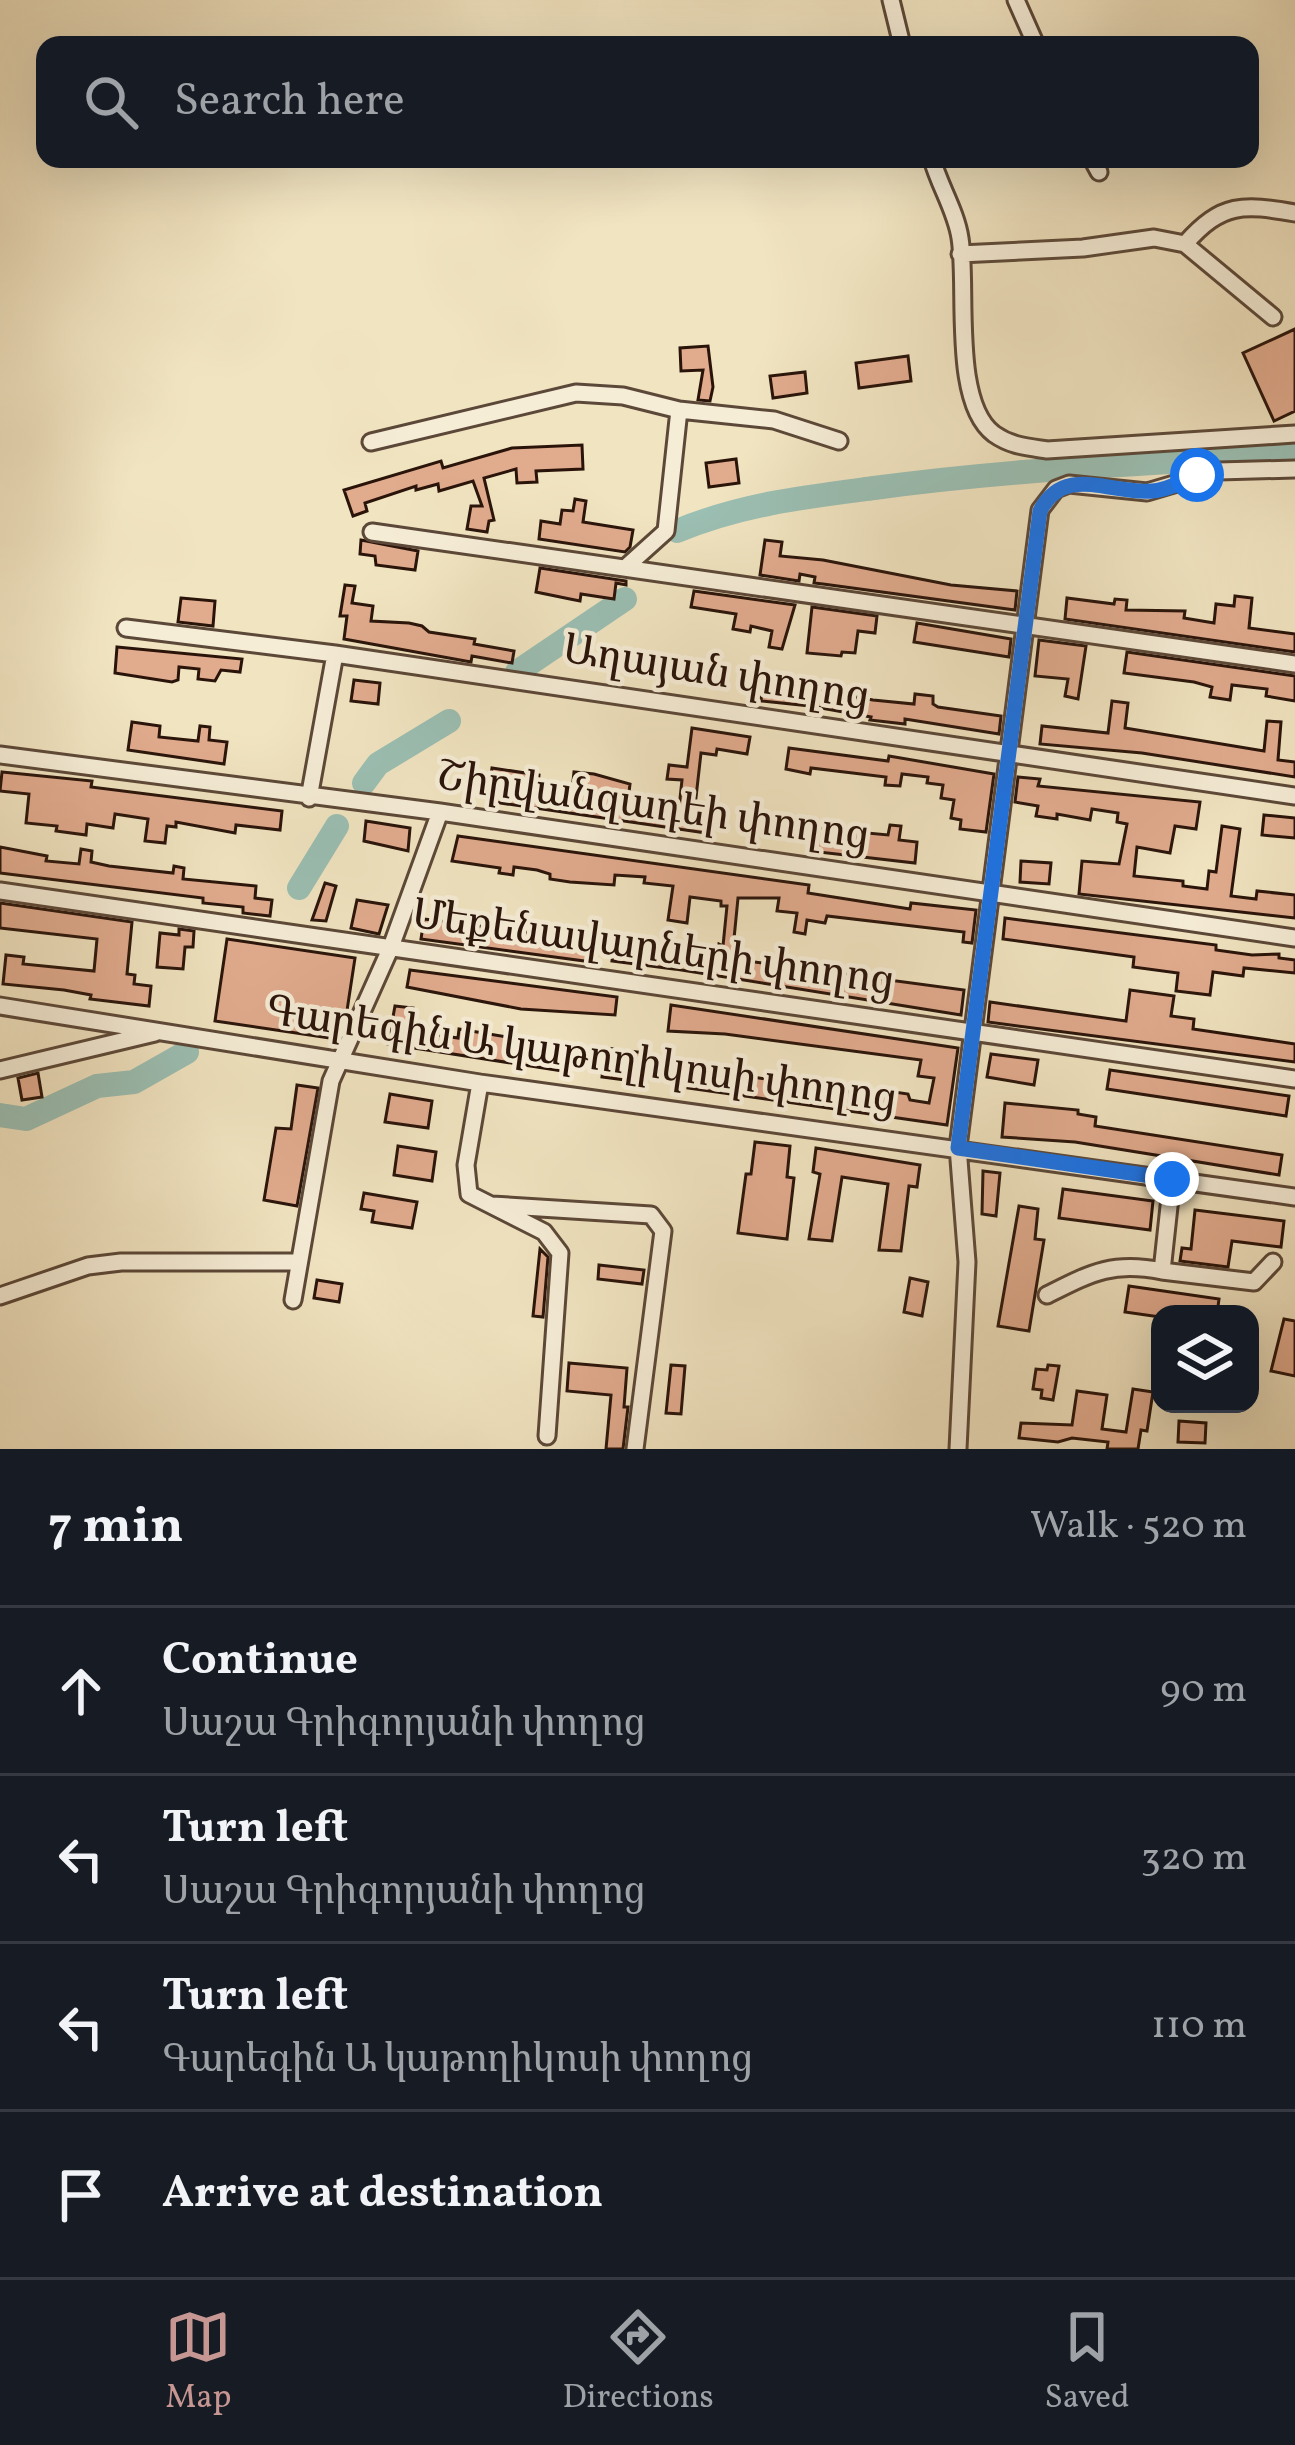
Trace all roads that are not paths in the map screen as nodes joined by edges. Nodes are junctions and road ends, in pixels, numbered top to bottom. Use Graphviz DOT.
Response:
graph roads {
  1 [pos="891,0"];
  2 [pos="1016,0"];
  3 [pos="900,36"];
  4 [pos="1032,36"];
  5 [pos="935,168"];
  6 [pos="1295,213"];
  7 [pos="1185,244"];
  8 [pos="960,254"];
  9 [pos="1273,317"];
  10 [pos="680,410"];
  11 [pos="1295,434"];
  12 [pos="839,441"];
  13 [pos="371,442"];
  14 [pos="1295,469"];
  15 [pos="372,532"];
  16 [pos="626,566"];
  17 [pos="1028,624"];
  18 [pos="126,628"];
  19 [pos="335,654"];
  20 [pos="1295,664"];
  21 [pos="0,754"];
  22 [pos="1011,756"];
  23 [pos="1295,796"];
  24 [pos="309,798"];
  25 [pos="440,812"];
  26 [pos="0,890"];
  27 [pos="992,895"];
  28 [pos="1295,938"];
  29 [pos="391,947"];
  30 [pos="0,1006"];
  31 [pos="164,1031"];
  32 [pos="970,1033"];
  33 [pos="343,1061"];
  34 [pos="0,1070"];
  35 [pos="1295,1079"];
  36 [pos="481,1083"];
  37 [pos="958,1148"];
  38 [pos="1172,1179"];
  39 [pos="1295,1197"];
  40 [pos="483,1205"];
  41 [pos="298,1262"];
  42 [pos="1273,1262"];
  43 [pos="1162,1271"];
  44 [pos="0,1295"];
  45 [pos="1047,1295"];
  46 [pos="293,1300"];
  47 [pos="547,1436"];
  48 [pos="635,1449"];
  49 [pos="958,1449"];
  1 -- 3 [label="street"];
  2 -- 4 [label="street"];
  5 -- 8 [label="street"];
  6 -- 7 [label="street"];
  7 -- 8 [label="street"];
  7 -- 9 [label="street"];
  8 -- 11 [label="street"];
  10 -- 12 [label="street"];
  10 -- 13 [label="street"];
  10 -- 16 [label="street"];
  14 -- 17 [label="street"];
  15 -- 16 [label="street"];
  16 -- 17 [label="street"];
  17 -- 20 [label="street"];
  17 -- 22 [label="street"];
  18 -- 19 [label="street, Աղայան փողոց"];
  19 -- 22 [label="street, Աղայան փողոց"];
  19 -- 24 [label="street"];
  21 -- 24 [label="street, Շիրվանզադեի փողոց"];
  22 -- 23 [label="street, Աղայան փողոց"];
  22 -- 27 [label="street"];
  24 -- 25 [label="street, Շիրվանզադեի փողոց"];
  25 -- 27 [label="street, Շիրվանզադեի փողոց"];
  25 -- 29 [label="street"];
  26 -- 29 [label="street, Մեքենավարների փողոց"];
  27 -- 28 [label="street, Շիրվանզադեի փողոց"];
  27 -- 32 [label="street"];
  29 -- 32 [label="street, Մեքենավարների փողոց"];
  29 -- 33 [label="street"];
  30 -- 31 [label="street, Գարեգին Ա կաթողիկոսի փողոց"];
  31 -- 33 [label="street, Գարեգին Ա կաթողիկոսի փողոց"];
  31 -- 34 [label="street"];
  32 -- 35 [label="street, Մեքենավարների փողոց"];
  32 -- 37 [label="street"];
  33 -- 36 [label="street, Գարեգին Ա կաթողիկոսի փողոց"];
  33 -- 41 [label="street"];
  36 -- 37 [label="street, Գարեգին Ա կաթողիկոսի փողոց"];
  36 -- 40 [label="street"];
  37 -- 38 [label="street, Գարեգին Ա կաթողիկոսի փողոց"];
  37 -- 49 [label="street"];
  38 -- 39 [label="street, Գարեգին Ա կաթողիկոսի փողոց"];
  38 -- 43 [label="street"];
  40 -- 47 [label="street"];
  40 -- 48 [label="street"];
  41 -- 44 [label="street"];
  41 -- 46 [label="street"];
  42 -- 43 [label="street"];
  43 -- 45 [label="street"];
}
